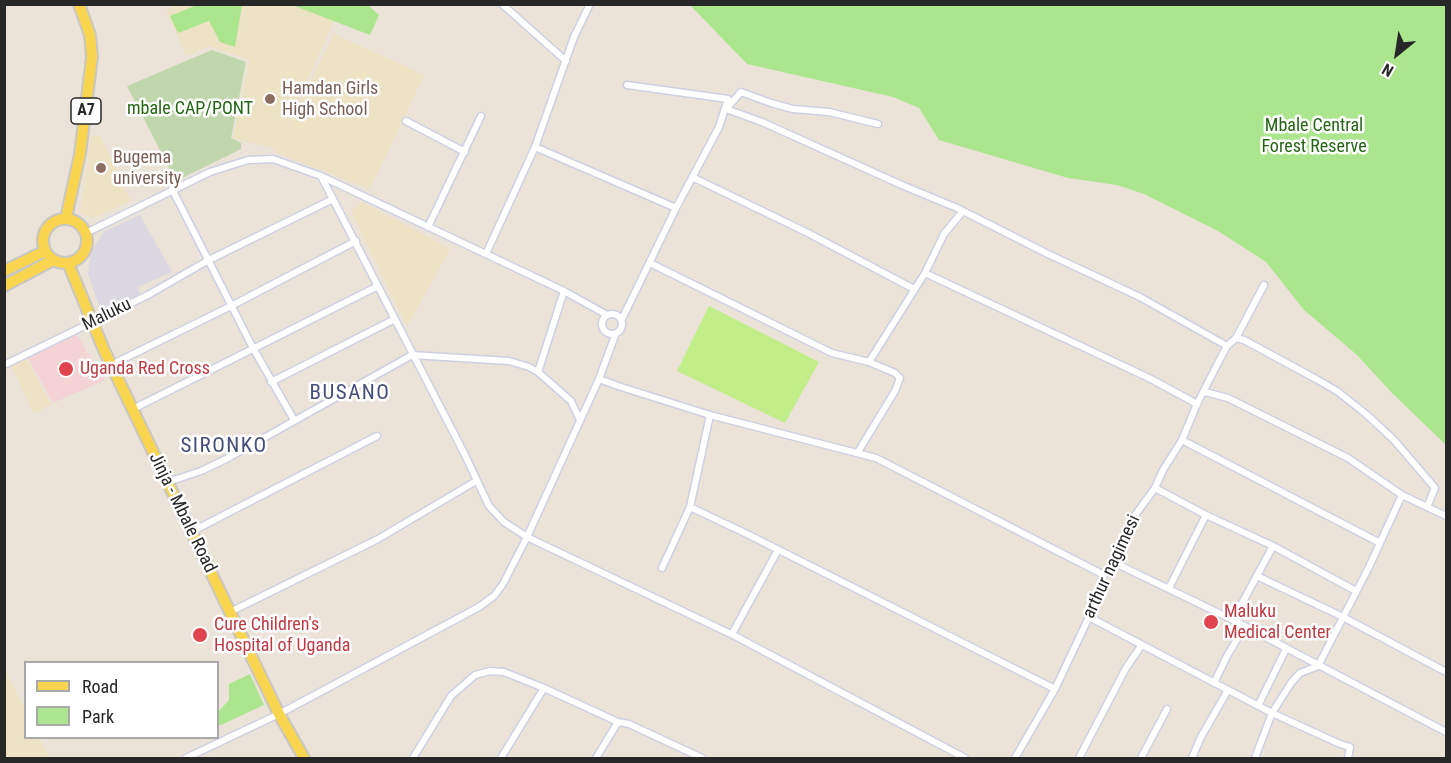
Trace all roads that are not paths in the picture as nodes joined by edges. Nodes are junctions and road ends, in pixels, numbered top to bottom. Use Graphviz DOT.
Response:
graph roads {
  1 [pos="79,4"];
  2 [pos="502,4"];
  3 [pos="590,4"];
  4 [pos="566,61"];
  5 [pos="627,85"];
  6 [pos="726,109"];
  7 [pos="481,116"];
  8 [pos="406,121"];
  9 [pos="878,124"];
  10 [pos="535,147"];
  11 [pos="465,152"];
  12 [pos="321,176"];
  13 [pos="692,177"];
  14 [pos="172,189"];
  15 [pos="333,199"];
  16 [pos="676,208"];
  17 [pos="963,211"];
  18 [pos="66,218"];
  19 [pos="428,227"];
  20 [pos="86,233"];
  21 [pos="356,241"];
  22 [pos="45,251"];
  23 [pos="486,255"];
  24 [pos="54,260"];
  25 [pos="207,261"];
  26 [pos="68,263"];
  27 [pos="650,263"];
  28 [pos="4,271"];
  29 [pos="925,273"];
  30 [pos="1264,285"];
  31 [pos="4,286"];
  32 [pos="378,286"];
  33 [pos="914,289"];
  34 [pos="564,291"];
  35 [pos="231,306"];
  36 [pos="607,315"];
  37 [pos="395,319"];
  38 [pos="622,319"];
  39 [pos="93,322"];
  40 [pos="616,333"];
  41 [pos="1236,338"];
  42 [pos="1227,346"];
  43 [pos="253,348"];
  44 [pos="412,355"];
  45 [pos="869,362"];
  46 [pos="4,365"];
  47 [pos="111,365"];
  48 [pos="538,372"];
  49 [pos="599,379"];
  50 [pos="271,382"];
  51 [pos="1205,392"];
  52 [pos="1197,404"];
  53 [pos="133,410"];
  54 [pos="710,415"];
  55 [pos="294,420"];
  56 [pos="580,420"];
  57 [pos="377,436"];
  58 [pos="1182,440"];
  59 [pos="858,452"];
  60 [pos="476,481"];
  61 [pos="168,482"];
  62 [pos="1155,488"];
  63 [pos="1402,495"];
  64 [pos="690,507"];
  65 [pos="1427,507"];
  66 [pos="1206,515"];
  67 [pos="1446,516"];
  68 [pos="191,532"];
  69 [pos="527,537"];
  70 [pos="1380,543"];
  71 [pos="1273,546"];
  72 [pos="778,550"];
  73 [pos="1113,562"];
  74 [pos="662,568"];
  75 [pos="1104,575"];
  76 [pos="1257,576"];
  77 [pos="1168,588"];
  78 [pos="1356,591"];
  79 [pos="230,612"];
  80 [pos="1089,617"];
  81 [pos="1343,617"];
  82 [pos="1233,620"];
  83 [pos="1245,626"];
  84 [pos="732,634"];
  85 [pos="1141,646"];
  86 [pos="1286,649"];
  87 [pos="1318,666"];
  88 [pos="1446,672"];
  89 [pos="1214,683"];
  90 [pos="544,688"];
  91 [pos="1055,689"];
  92 [pos="1228,690"];
  93 [pos="1258,705"];
  94 [pos="1167,709"];
  95 [pos="1272,713"];
  96 [pos="279,714"];
  97 [pos="618,722"];
  98 [pos="1446,732"];
  99 [pos="195,757"];
  100 [pos="700,758"];
  101 [pos="186,759"];
  102 [pos="304,759"];
  103 [pos="413,759"];
  104 [pos="501,759"];
  105 [pos="596,759"];
  106 [pos="965,759"];
  107 [pos="1015,759"];
  108 [pos="1079,759"];
  109 [pos="1141,759"];
  110 [pos="1192,759"];
  111 [pos="1255,759"];
  112 [pos="1347,759"];
  1 -- 18 [label="main road, A7"];
  2 -- 4 [label="street"];
  3 -- 4 [label="street"];
  4 -- 10 [label="street"];
  5 -- 6 [label="street"];
  6 -- 9 [label="street"];
  6 -- 13 [label="street"];
  6 -- 17 [label="street"];
  7 -- 11 [label="street"];
  8 -- 11 [label="street"];
  10 -- 16 [label="street"];
  10 -- 23 [label="street"];
  11 -- 19 [label="street"];
  12 -- 14 [label="street"];
  12 -- 15 [label="street"];
  12 -- 19 [label="street"];
  13 -- 16 [label="street"];
  13 -- 33 [label="street"];
  14 -- 20 [label="street"];
  14 -- 25 [label="street"];
  15 -- 21 [label="street"];
  15 -- 25 [label="street, Maluku"];
  16 -- 27 [label="street"];
  17 -- 29 [label="street"];
  17 -- 42 [label="street"];
  18 -- 20 [label="main road"];
  18 -- 22 [label="main road"];
  19 -- 23 [label="street"];
  20 -- 26 [label="main road"];
  21 -- 32 [label="street"];
  21 -- 35 [label="street"];
  22 -- 24 [label="main road"];
  22 -- 28 [label="main road"];
  23 -- 34 [label="street"];
  24 -- 26 [label="main road"];
  24 -- 31 [label="main road"];
  25 -- 35 [label="street"];
  25 -- 39 [label="street, Maluku"];
  26 -- 39 [label="main road, Jinja - Mbale Road"];
  27 -- 38 [label="street"];
  27 -- 45 [label="street"];
  29 -- 33 [label="street"];
  29 -- 52 [label="street"];
  30 -- 41 [label="street"];
  32 -- 37 [label="street"];
  32 -- 43 [label="street"];
  33 -- 45 [label="street"];
  34 -- 36 [label="street"];
  34 -- 48 [label="street"];
  35 -- 43 [label="street"];
  35 -- 47 [label="street"];
  36 -- 38 [label="street"];
  36 -- 40 [label="street"];
  37 -- 44 [label="street"];
  37 -- 50 [label="street"];
  38 -- 40 [label="street"];
  39 -- 46 [label="street, Maluku"];
  39 -- 47 [label="main road, Jinja - Mbale Road"];
  40 -- 49 [label="street"];
  41 -- 42 [label="street"];
  41 -- 65 [label="street"];
  42 -- 51 [label="street, arthur nagimesi"];
  43 -- 50 [label="street"];
  43 -- 53 [label="street"];
  44 -- 48 [label="street"];
  44 -- 55 [label="street"];
  44 -- 60 [label="street"];
  45 -- 59 [label="street"];
  47 -- 53 [label="main road, Jinja - Mbale Road"];
  48 -- 56 [label="street"];
  49 -- 54 [label="street"];
  49 -- 56 [label="street"];
  50 -- 55 [label="street"];
  51 -- 52 [label="street, arthur nagimesi"];
  51 -- 63 [label="street"];
  52 -- 58 [label="street, arthur nagimesi"];
  53 -- 61 [label="main road, Jinja - Mbale Road"];
  54 -- 59 [label="street"];
  54 -- 64 [label="street"];
  55 -- 61 [label="street"];
  56 -- 69 [label="street"];
  57 -- 68 [label="street"];
  58 -- 62 [label="street, arthur nagimesi"];
  58 -- 70 [label="street"];
  59 -- 75 [label="street"];
  60 -- 69 [label="street"];
  60 -- 79 [label="street"];
  61 -- 68 [label="main road, Jinja - Mbale Road"];
  62 -- 66 [label="street"];
  62 -- 73 [label="street, arthur nagimesi"];
  63 -- 65 [label="street"];
  63 -- 70 [label="street"];
  64 -- 72 [label="street"];
  64 -- 74 [label="street"];
  65 -- 67 [label="street"];
  66 -- 71 [label="street"];
  66 -- 77 [label="street"];
  68 -- 79 [label="main road, Jinja - Mbale Road"];
  69 -- 84 [label="street"];
  69 -- 96 [label="street"];
  70 -- 78 [label="street"];
  71 -- 76 [label="street"];
  71 -- 78 [label="street"];
  72 -- 84 [label="street"];
  72 -- 91 [label="street"];
  73 -- 75 [label="street, arthur nagimesi"];
  73 -- 77 [label="street"];
  75 -- 80 [label="street, arthur nagimesi"];
  76 -- 81 [label="street"];
  76 -- 82 [label="street"];
  77 -- 82 [label="street"];
  78 -- 81 [label="street"];
  79 -- 96 [label="main road, Jinja - Mbale Road"];
  80 -- 85 [label="street"];
  80 -- 91 [label="street, arthur nagimesi"];
  81 -- 87 [label="street"];
  81 -- 88 [label="street"];
  82 -- 83 [label="street"];
  83 -- 86 [label="street"];
  83 -- 89 [label="street"];
  84 -- 106 [label="street"];
  85 -- 89 [label="street"];
  85 -- 108 [label="street"];
  86 -- 87 [label="street"];
  86 -- 93 [label="street"];
  87 -- 95 [label="street"];
  87 -- 98 [label="street"];
  89 -- 92 [label="street"];
  90 -- 97 [label="street"];
  90 -- 103 [label="street"];
  90 -- 104 [label="street"];
  91 -- 107 [label="street, arthur nagimesi"];
  92 -- 93 [label="street"];
  92 -- 110 [label="street"];
  93 -- 95 [label="street"];
  94 -- 109 [label="street"];
  95 -- 111 [label="street"];
  95 -- 112 [label="street"];
  96 -- 99 [label="street"];
  96 -- 102 [label="main road, Jinja - Mbale Road"];
  97 -- 100 [label="street"];
  97 -- 105 [label="street"];
  99 -- 101 [label="street"];
}
